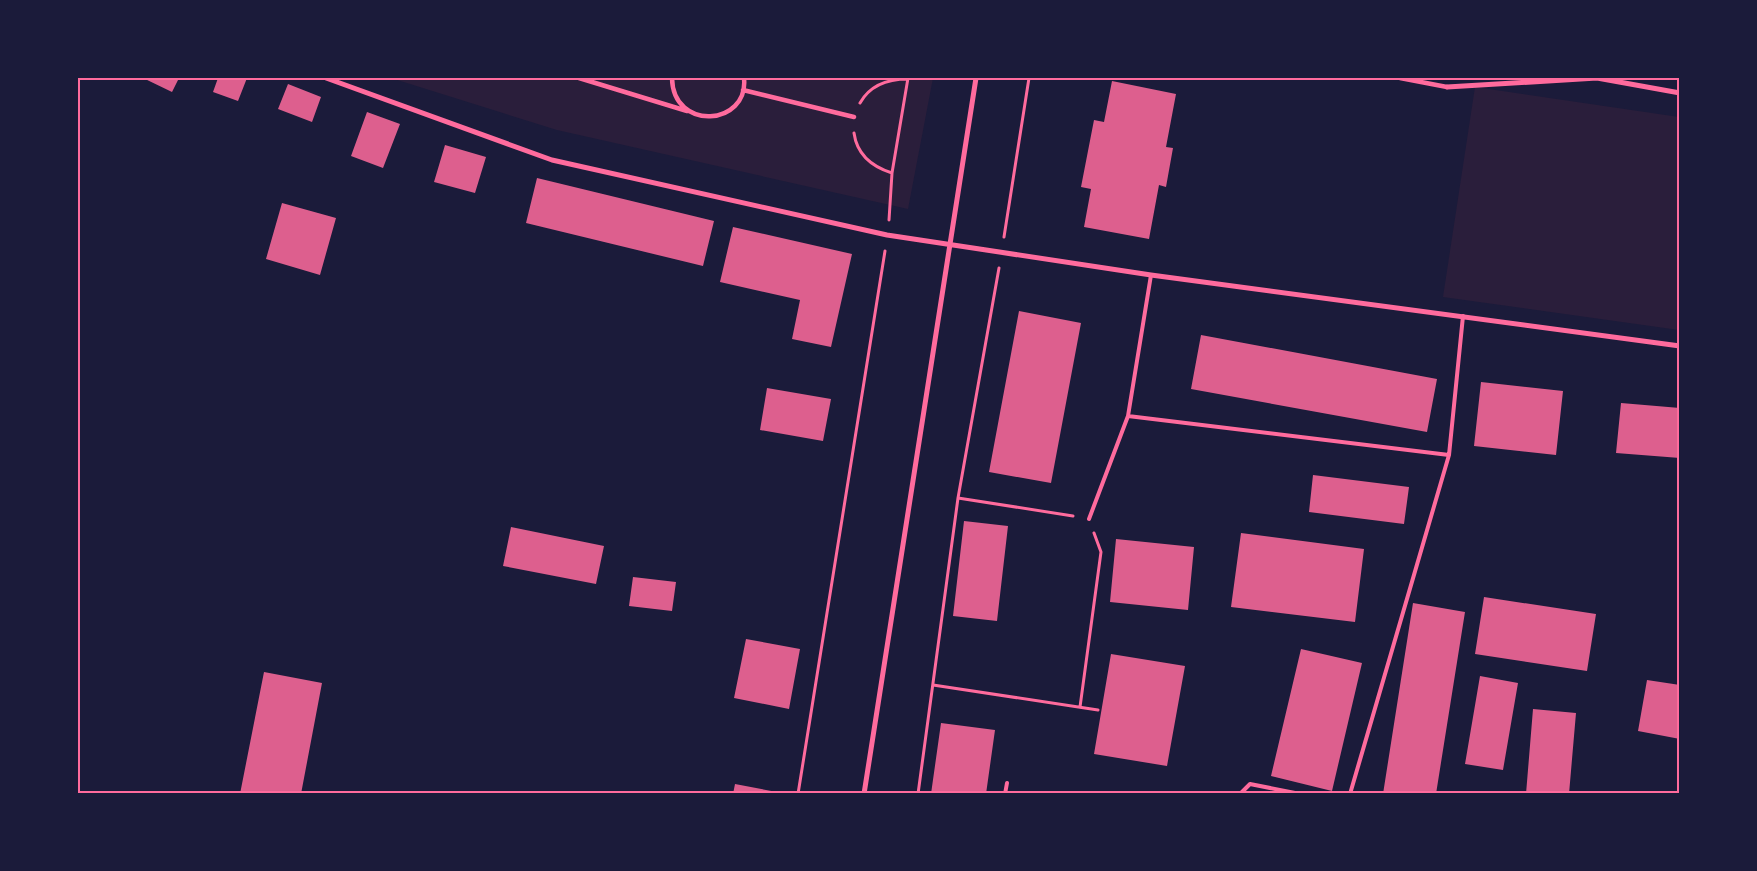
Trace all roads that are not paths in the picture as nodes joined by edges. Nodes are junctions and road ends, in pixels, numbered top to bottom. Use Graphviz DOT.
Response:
graph roads {
  1 [pos="326,78"];
  2 [pos="579,78"];
  3 [pos="672,78"];
  4 [pos="744,78"];
  5 [pos="976,78"];
  6 [pos="1400,78"];
  7 [pos="1508,80"];
  8 [pos="1447,87"];
  9 [pos="742,90"];
  10 [pos="1680,93"];
  11 [pos="688,111"];
  12 [pos="854,116"];
  13 [pos="950,244"];
  14 [pos="1151,275"];
  15 [pos="1464,316"];
  16 [pos="1680,346"];
  17 [pos="1128,416"];
  18 [pos="1449,455"];
  19 [pos="1088,518"];
  20 [pos="1007,783"];
  21 [pos="864,794"];
  22 [pos="1005,794"];
  23 [pos="1240,794"];
  24 [pos="1300,794"];
  25 [pos="1350,794"];
  1 -- 13 [label="street"];
  2 -- 11 [label="street"];
  3 -- 11 [label="street"];
  4 -- 9 [label="street"];
  5 -- 13 [label="street"];
  6 -- 8 [label="street"];
  7 -- 8 [label="street"];
  7 -- 10 [label="street"];
  9 -- 11 [label="street"];
  9 -- 12 [label="street"];
  13 -- 14 [label="street"];
  13 -- 21 [label="street"];
  14 -- 15 [label="street"];
  14 -- 17 [label="lane"];
  15 -- 16 [label="street"];
  15 -- 18 [label="lane"];
  17 -- 18 [label="lane"];
  17 -- 19 [label="lane"];
  18 -- 25 [label="lane"];
  20 -- 22 [label="lane"];
  23 -- 24 [label="lane"];
}
